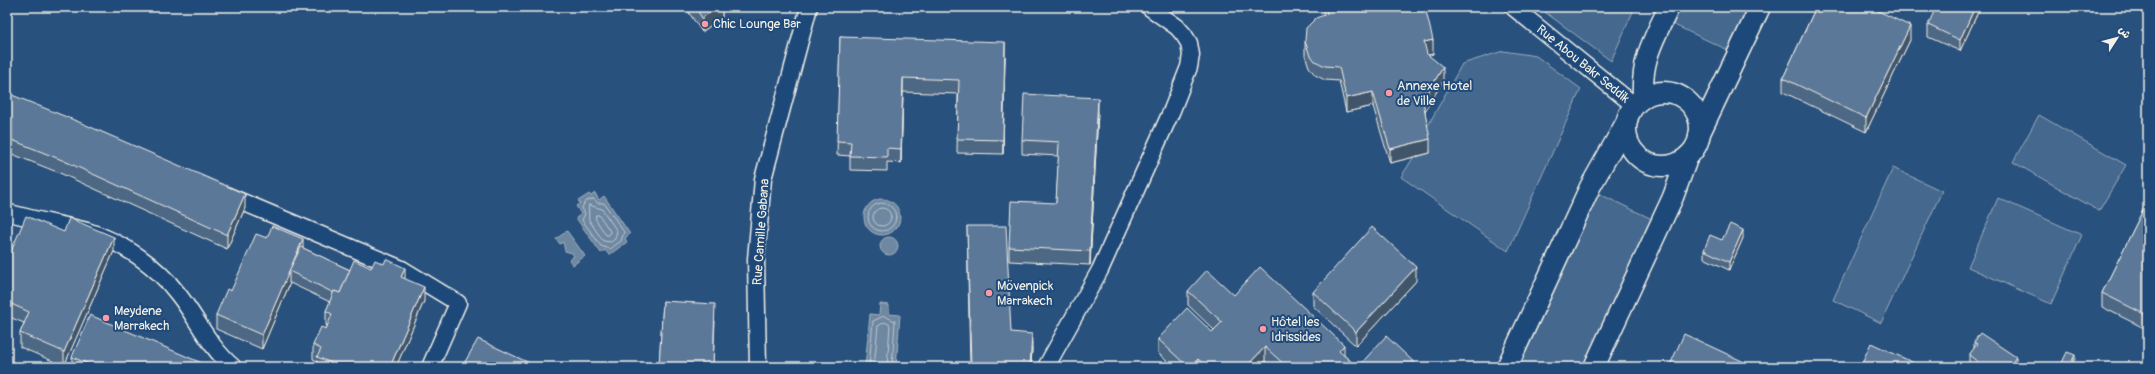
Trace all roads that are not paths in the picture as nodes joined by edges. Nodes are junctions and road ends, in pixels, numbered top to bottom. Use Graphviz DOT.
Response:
graph roads {
  1 [pos="809,7"];
  2 [pos="1149,7"];
  3 [pos="1513,7"];
  4 [pos="1669,7"];
  5 [pos="1760,7"];
  6 [pos="1635,108"];
  7 [pos="1699,135"];
  8 [pos="1688,156"];
  9 [pos="212,189"];
  10 [pos="7,212"];
  11 [pos="233,367"];
  12 [pos="430,367"];
  13 [pos="758,367"];
  14 [pos="1046,367"];
  15 [pos="1507,367"];
  16 [pos="1594,367"];
  1 -- 13 [label="street, Rue Camille Gabana"];
  2 -- 14 [label="street"];
  3 -- 6 [label="street, Rue Abou Bakr Seddik"];
  4 -- 6 [label="main road"];
  5 -- 7 [label="main road"];
  6 -- 7 [label="main road"];
  6 -- 8 [label="main road"];
  6 -- 15 [label="main road"];
  7 -- 8 [label="main road"];
  8 -- 16 [label="main road"];
  9 -- 12 [label="street"];
  10 -- 11 [label="street"];
}
